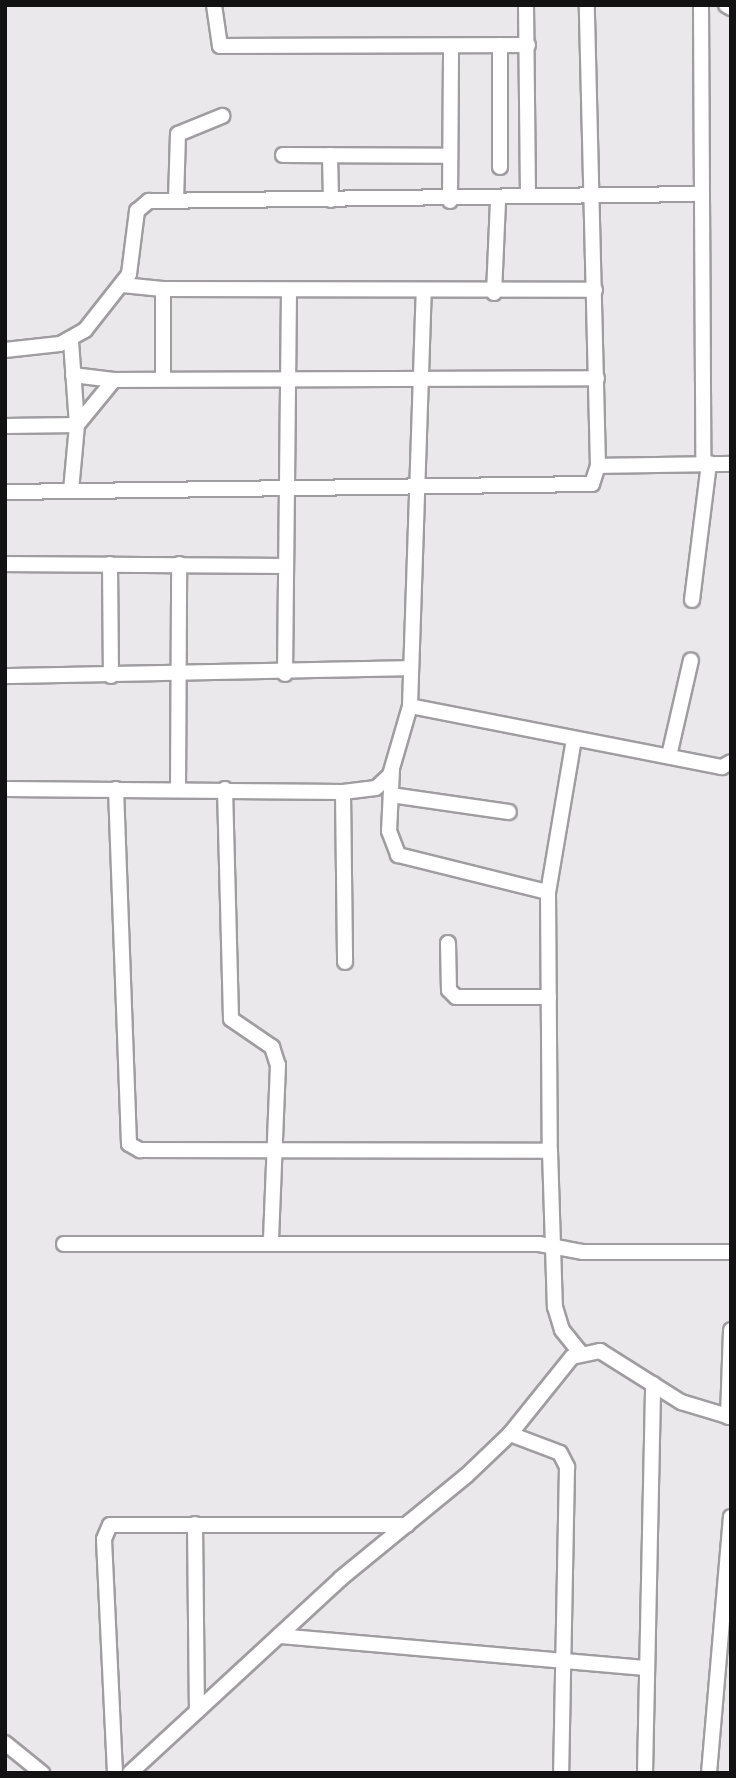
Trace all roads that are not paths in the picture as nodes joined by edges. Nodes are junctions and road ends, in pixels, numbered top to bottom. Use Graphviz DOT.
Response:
graph roads {
  1 [pos="214,5"];
  2 [pos="526,5"];
  3 [pos="587,5"];
  4 [pos="701,5"];
  5 [pos="726,5"];
  6 [pos="731,8"];
  7 [pos="500,45"];
  8 [pos="451,46"];
  9 [pos="528,46"];
  10 [pos="222,116"];
  11 [pos="283,155"];
  12 [pos="330,155"];
  13 [pos="450,156"];
  14 [pos="500,167"];
  15 [pos="702,194"];
  16 [pos="592,195"];
  17 [pos="528,196"];
  18 [pos="331,200"];
  19 [pos="176,201"];
  20 [pos="450,201"];
  21 [pos="498,201"];
  22 [pos="122,285"];
  23 [pos="163,289"];
  24 [pos="289,290"];
  25 [pos="595,290"];
  26 [pos="424,293"];
  27 [pos="494,293"];
  28 [pos="71,341"];
  29 [pos="5,349"];
  30 [pos="73,375"];
  31 [pos="286,377"];
  32 [pos="421,378"];
  33 [pos="597,378"];
  34 [pos="163,379"];
  35 [pos="114,380"];
  36 [pos="77,425"];
  37 [pos="5,426"];
  38 [pos="706,463"];
  39 [pos="731,464"];
  40 [pos="598,466"];
  41 [pos="421,485"];
  42 [pos="287,487"];
  43 [pos="71,491"];
  44 [pos="5,492"];
  45 [pos="5,564"];
  46 [pos="110,564"];
  47 [pos="179,564"];
  48 [pos="282,566"];
  49 [pos="692,600"];
  50 [pos="691,660"];
  51 [pos="410,668"];
  52 [pos="285,674"];
  53 [pos="5,676"];
  54 [pos="111,676"];
  55 [pos="178,676"];
  56 [pos="410,706"];
  57 [pos="574,739"];
  58 [pos="669,756"];
  59 [pos="731,762"];
  60 [pos="392,770"];
  61 [pos="5,789"];
  62 [pos="116,789"];
  63 [pos="178,789"];
  64 [pos="225,789"];
  65 [pos="343,792"];
  66 [pos="391,795"];
  67 [pos="509,812"];
  68 [pos="548,892"];
  69 [pos="448,943"];
  70 [pos="345,962"];
  71 [pos="550,996"];
  72 [pos="271,1152"];
  73 [pos="550,1152"];
  74 [pos="271,1242"];
  75 [pos="64,1244"];
  76 [pos="556,1247"];
  77 [pos="731,1252"];
  78 [pos="731,1330"];
  79 [pos="580,1352"];
  80 [pos="653,1384"];
  81 [pos="729,1417"];
  82 [pos="510,1434"];
  83 [pos="731,1517"];
  84 [pos="195,1524"];
  85 [pos="407,1525"];
  86 [pos="279,1636"];
  87 [pos="559,1659"];
  88 [pos="647,1668"];
  89 [pos="197,1711"];
  90 [pos="5,1743"];
  91 [pos="42,1773"];
  92 [pos="115,1773"];
  93 [pos="130,1773"];
  94 [pos="561,1773"];
  95 [pos="645,1773"];
  96 [pos="709,1773"];
  1 -- 8 [label="street"];
  2 -- 9 [label="street"];
  3 -- 16 [label="street"];
  4 -- 15 [label="street"];
  5 -- 6 [label="street"];
  7 -- 8 [label="street"];
  7 -- 9 [label="street"];
  7 -- 14 [label="street"];
  8 -- 13 [label="street"];
  9 -- 17 [label="street"];
  10 -- 19 [label="street"];
  11 -- 12 [label="street"];
  12 -- 13 [label="street"];
  12 -- 18 [label="street"];
  13 -- 20 [label="street"];
  15 -- 16 [label="street"];
  15 -- 38 [label="street"];
  16 -- 17 [label="street"];
  16 -- 25 [label="street"];
  17 -- 21 [label="street"];
  18 -- 19 [label="street"];
  18 -- 20 [label="street"];
  19 -- 22 [label="street"];
  20 -- 21 [label="street"];
  21 -- 27 [label="street"];
  22 -- 23 [label="street"];
  22 -- 28 [label="street"];
  23 -- 24 [label="street"];
  23 -- 34 [label="street"];
  24 -- 26 [label="street"];
  24 -- 31 [label="street"];
  25 -- 27 [label="street"];
  25 -- 33 [label="street"];
  26 -- 27 [label="street"];
  26 -- 32 [label="street"];
  28 -- 29 [label="street"];
  28 -- 30 [label="street"];
  30 -- 35 [label="street"];
  30 -- 36 [label="street"];
  31 -- 32 [label="street"];
  31 -- 34 [label="street"];
  31 -- 42 [label="street"];
  32 -- 33 [label="street"];
  32 -- 41 [label="street"];
  33 -- 40 [label="street"];
  34 -- 35 [label="street"];
  35 -- 36 [label="street"];
  36 -- 37 [label="street"];
  36 -- 43 [label="street"];
  38 -- 39 [label="street"];
  38 -- 40 [label="street"];
  38 -- 49 [label="street"];
  40 -- 41 [label="street"];
  41 -- 42 [label="street"];
  41 -- 51 [label="street"];
  42 -- 43 [label="street"];
  42 -- 48 [label="street"];
  43 -- 44 [label="street"];
  45 -- 46 [label="street"];
  46 -- 47 [label="street"];
  46 -- 54 [label="street"];
  47 -- 48 [label="street"];
  47 -- 55 [label="street"];
  48 -- 52 [label="street"];
  50 -- 58 [label="street"];
  51 -- 52 [label="street"];
  51 -- 56 [label="street"];
  52 -- 55 [label="street"];
  53 -- 54 [label="street"];
  54 -- 55 [label="street"];
  55 -- 63 [label="street"];
  56 -- 57 [label="street"];
  56 -- 60 [label="street"];
  57 -- 58 [label="street"];
  57 -- 68 [label="street"];
  58 -- 59 [label="street"];
  60 -- 65 [label="street"];
  60 -- 66 [label="street"];
  61 -- 62 [label="street"];
  62 -- 63 [label="street"];
  62 -- 72 [label="street"];
  63 -- 64 [label="street"];
  64 -- 65 [label="street"];
  64 -- 72 [label="street"];
  65 -- 70 [label="street"];
  66 -- 67 [label="street"];
  66 -- 68 [label="street"];
  68 -- 71 [label="street"];
  69 -- 71 [label="street"];
  71 -- 73 [label="street"];
  72 -- 73 [label="street"];
  72 -- 74 [label="street"];
  73 -- 76 [label="street"];
  74 -- 75 [label="street"];
  74 -- 76 [label="street"];
  76 -- 77 [label="street"];
  76 -- 79 [label="street"];
  78 -- 81 [label="street"];
  79 -- 80 [label="street"];
  79 -- 82 [label="street"];
  80 -- 81 [label="street"];
  80 -- 88 [label="street"];
  82 -- 85 [label="street"];
  82 -- 87 [label="street"];
  83 -- 96 [label="street"];
  84 -- 85 [label="street"];
  84 -- 89 [label="street"];
  84 -- 92 [label="street"];
  85 -- 86 [label="street"];
  86 -- 87 [label="street"];
  86 -- 89 [label="street"];
  87 -- 88 [label="street"];
  87 -- 94 [label="street"];
  88 -- 95 [label="street"];
  89 -- 93 [label="street"];
  90 -- 91 [label="street"];
}
